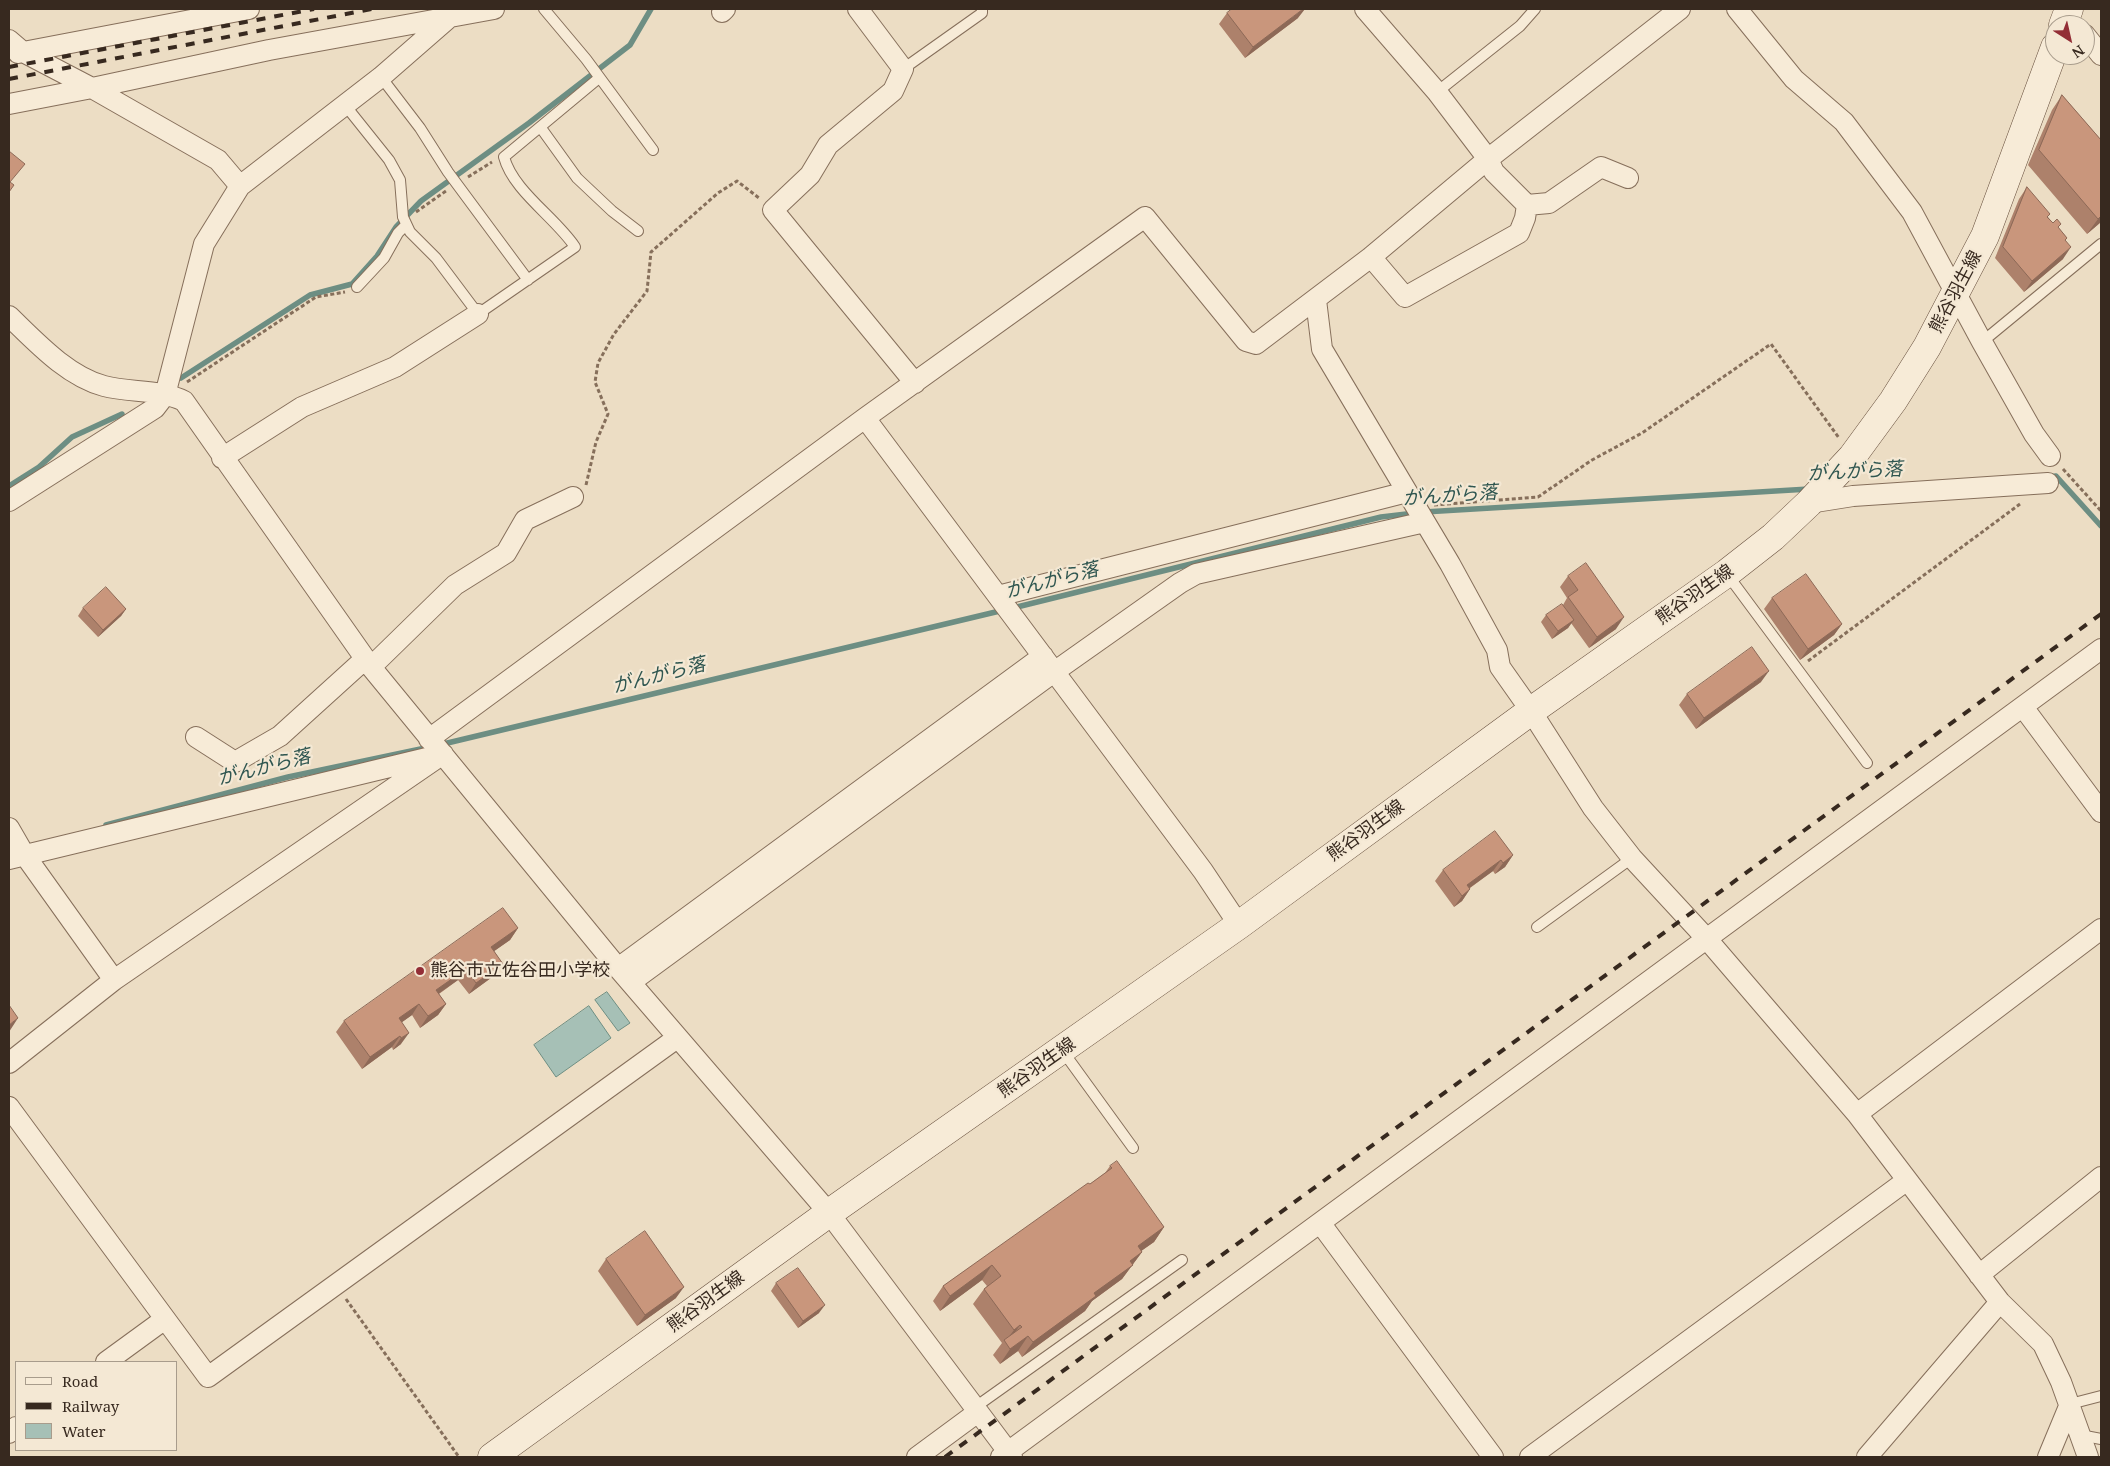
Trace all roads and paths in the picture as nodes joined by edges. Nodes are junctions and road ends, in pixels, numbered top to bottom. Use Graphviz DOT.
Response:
graph roads {
  1 [pos="249,9"];
  2 [pos="494,9"];
  3 [pos="544,9"];
  4 [pos="858,9"];
  5 [pos="982,9"];
  6 [pos="1365,9"];
  7 [pos="1535,9"];
  8 [pos="1680,9"];
  9 [pos="1737,9"];
  10 [pos="454,13"];
  11 [pos="13,49"];
  12 [pos="2048,65"];
  13 [pos="903,69"];
  14 [pos="381,77"];
  15 [pos="599,78"];
  16 [pos="92,88"];
  17 [pos="1437,92"];
  18 [pos="9,104"];
  19 [pos="345,105"];
  20 [pos="541,128"];
  21 [pos="653,150"];
  22 [pos="1488,159"];
  23 [pos="1628,178"];
  24 [pos="240,186"];
  25 [pos="1527,205"];
  26 [pos="773,210"];
  27 [pos="405,220"];
  28 [pos="638,231"];
  29 [pos="2101,244"];
  30 [pos="1371,257"];
  31 [pos="528,280"];
  32 [pos="357,287"];
  33 [pos="1956,295"];
  34 [pos="1316,300"];
  35 [pos="478,314"];
  36 [pos="9,316"];
  37 [pos="1982,342"];
  38 [pos="915,383"];
  39 [pos="170,396"];
  40 [pos="865,418"];
  41 [pos="2050,456"];
  42 [pos="1852,457"];
  43 [pos="222,458"];
  44 [pos="2048,483"];
  45 [pos="573,497"];
  46 [pos="9,500"];
  47 [pos="1811,501"];
  48 [pos="1416,507"];
  49 [pos="2101,511"];
  50 [pos="1189,550"];
  51 [pos="1196,573"];
  52 [pos="1726,573"];
  53 [pos="999,598"];
  54 [pos="2101,649"];
  55 [pos="368,663"];
  56 [pos="1049,664"];
  57 [pos="1798,669"];
  58 [pos="2023,707"];
  59 [pos="1531,710"];
  60 [pos="196,737"];
  61 [pos="436,746"];
  62 [pos="1867,763"];
  63 [pos="2101,812"];
  64 [pos="16,847"];
  65 [pos="1632,858"];
  66 [pos="1239,925"];
  67 [pos="1537,926"];
  68 [pos="2101,929"];
  69 [pos="1706,938"];
  70 [pos="624,975"];
  71 [pos="114,980"];
  72 [pos="677,1038"];
  73 [pos="1062,1050"];
  74 [pos="9,1063"];
  75 [pos="9,1107"];
  76 [pos="1857,1114"];
  77 [pos="1133,1148"];
  78 [pos="2101,1177"];
  79 [pos="1906,1181"];
  80 [pos="829,1213"];
  81 [pos="1321,1224"];
  82 [pos="1182,1260"];
  83 [pos="1979,1275"];
  84 [pos="336,1285"];
  85 [pos="2000,1302"];
  86 [pos="165,1319"];
  87 [pos="107,1361"];
  88 [pos="2101,1396"];
  89 [pos="2070,1404"];
  90 [pos="976,1410"];
  91 [pos="2080,1435"];
  92 [pos="2101,1439"];
  93 [pos="1006,1456"];
  94 [pos="459,1457"];
  95 [pos="492,1457"];
  96 [pos="916,1457"];
  97 [pos="1493,1457"];
  98 [pos="1530,1457"];
  99 [pos="1867,1457"];
  100 [pos="2048,1457"];
  101 [pos="2088,1457"];
  1 -- 11 [label="street"];
  2 -- 10 [label="street"];
  3 -- 15 [label="lane"];
  4 -- 13 [label="street"];
  5 -- 13 [label="lane"];
  6 -- 17 [label="street"];
  7 -- 17 [label="lane"];
  8 -- 22 [label="street"];
  9 -- 33 [label="street"];
  10 -- 14 [label="street"];
  10 -- 16 [label="street"];
  11 -- 16 [label="street"];
  12 -- 33 [label="main road, 熊谷羽生線"];
  13 -- 26 [label="street"];
  14 -- 19 [label="street"];
  14 -- 31 [label="lane"];
  15 -- 20 [label="lane"];
  15 -- 21 [label="lane"];
  16 -- 18 [label="street"];
  16 -- 24 [label="street"];
  17 -- 22 [label="street"];
  19 -- 24 [label="street"];
  19 -- 27 [label="lane"];
  20 -- 28 [label="lane"];
  20 -- 31 [label="lane"];
  22 -- 25 [label="street"];
  22 -- 30 [label="street"];
  23 -- 25 [label="street"];
  24 -- 39 [label="street"];
  25 -- 30 [label="street"];
  26 -- 38 [label="street"];
  26 -- 45 [label="path"];
  27 -- 32 [label="lane"];
  27 -- 35 [label="lane"];
  29 -- 37 [label="lane"];
  30 -- 34 [label="street"];
  31 -- 35 [label="lane"];
  32 -- 39 [label="path"];
  33 -- 37 [label="street"];
  33 -- 42 [label="main road, 熊谷羽生線"];
  34 -- 38 [label="street"];
  34 -- 48 [label="street"];
  35 -- 43 [label="street"];
  36 -- 39 [label="street"];
  37 -- 41 [label="street"];
  38 -- 40 [label="street"];
  39 -- 43 [label="street"];
  39 -- 46 [label="street"];
  40 -- 53 [label="street"];
  40 -- 61 [label="street"];
  41 -- 49 [label="path"];
  42 -- 47 [label="main road, 熊谷羽生線"];
  42 -- 48 [label="path"];
  43 -- 55 [label="street"];
  44 -- 47 [label="street"];
  44 -- 57 [label="path"];
  45 -- 55 [label="street"];
  47 -- 52 [label="main road, 熊谷羽生線"];
  48 -- 50 [label="street"];
  48 -- 51 [label="street"];
  48 -- 59 [label="street"];
  50 -- 51 [label="street"];
  50 -- 53 [label="street"];
  51 -- 56 [label="street"];
  52 -- 57 [label="lane"];
  52 -- 59 [label="main road, 熊谷羽生線"];
  53 -- 56 [label="street"];
  54 -- 58 [label="street"];
  55 -- 60 [label="street"];
  55 -- 61 [label="street"];
  56 -- 66 [label="street"];
  56 -- 70 [label="street"];
  57 -- 62 [label="lane"];
  58 -- 63 [label="street"];
  58 -- 69 [label="street"];
  59 -- 65 [label="street"];
  59 -- 66 [label="main road, 熊谷羽生線"];
  61 -- 64 [label="street"];
  61 -- 70 [label="street"];
  61 -- 71 [label="street"];
  64 -- 71 [label="street"];
  65 -- 67 [label="lane"];
  65 -- 69 [label="street"];
  66 -- 73 [label="main road, 熊谷羽生線"];
  68 -- 76 [label="street"];
  69 -- 76 [label="street"];
  69 -- 81 [label="street"];
  70 -- 72 [label="street"];
  71 -- 74 [label="street"];
  72 -- 80 [label="street"];
  72 -- 84 [label="street"];
  73 -- 77 [label="lane"];
  73 -- 80 [label="main road, 熊谷羽生線"];
  75 -- 86 [label="street"];
  76 -- 79 [label="street"];
  78 -- 83 [label="street"];
  79 -- 83 [label="street"];
  79 -- 98 [label="street"];
  80 -- 90 [label="street"];
  80 -- 95 [label="main road, 熊谷羽生線"];
  81 -- 93 [label="street"];
  81 -- 97 [label="street"];
  82 -- 90 [label="lane"];
  83 -- 85 [label="street"];
  84 -- 86 [label="street"];
  84 -- 94 [label="path"];
  85 -- 89 [label="street"];
  85 -- 99 [label="street"];
  86 -- 87 [label="street"];
  88 -- 89 [label="lane"];
  89 -- 91 [label="street"];
  89 -- 100 [label="street"];
  90 -- 93 [label="street"];
  90 -- 96 [label="street"];
  91 -- 92 [label="lane"];
  91 -- 101 [label="street"];
}
